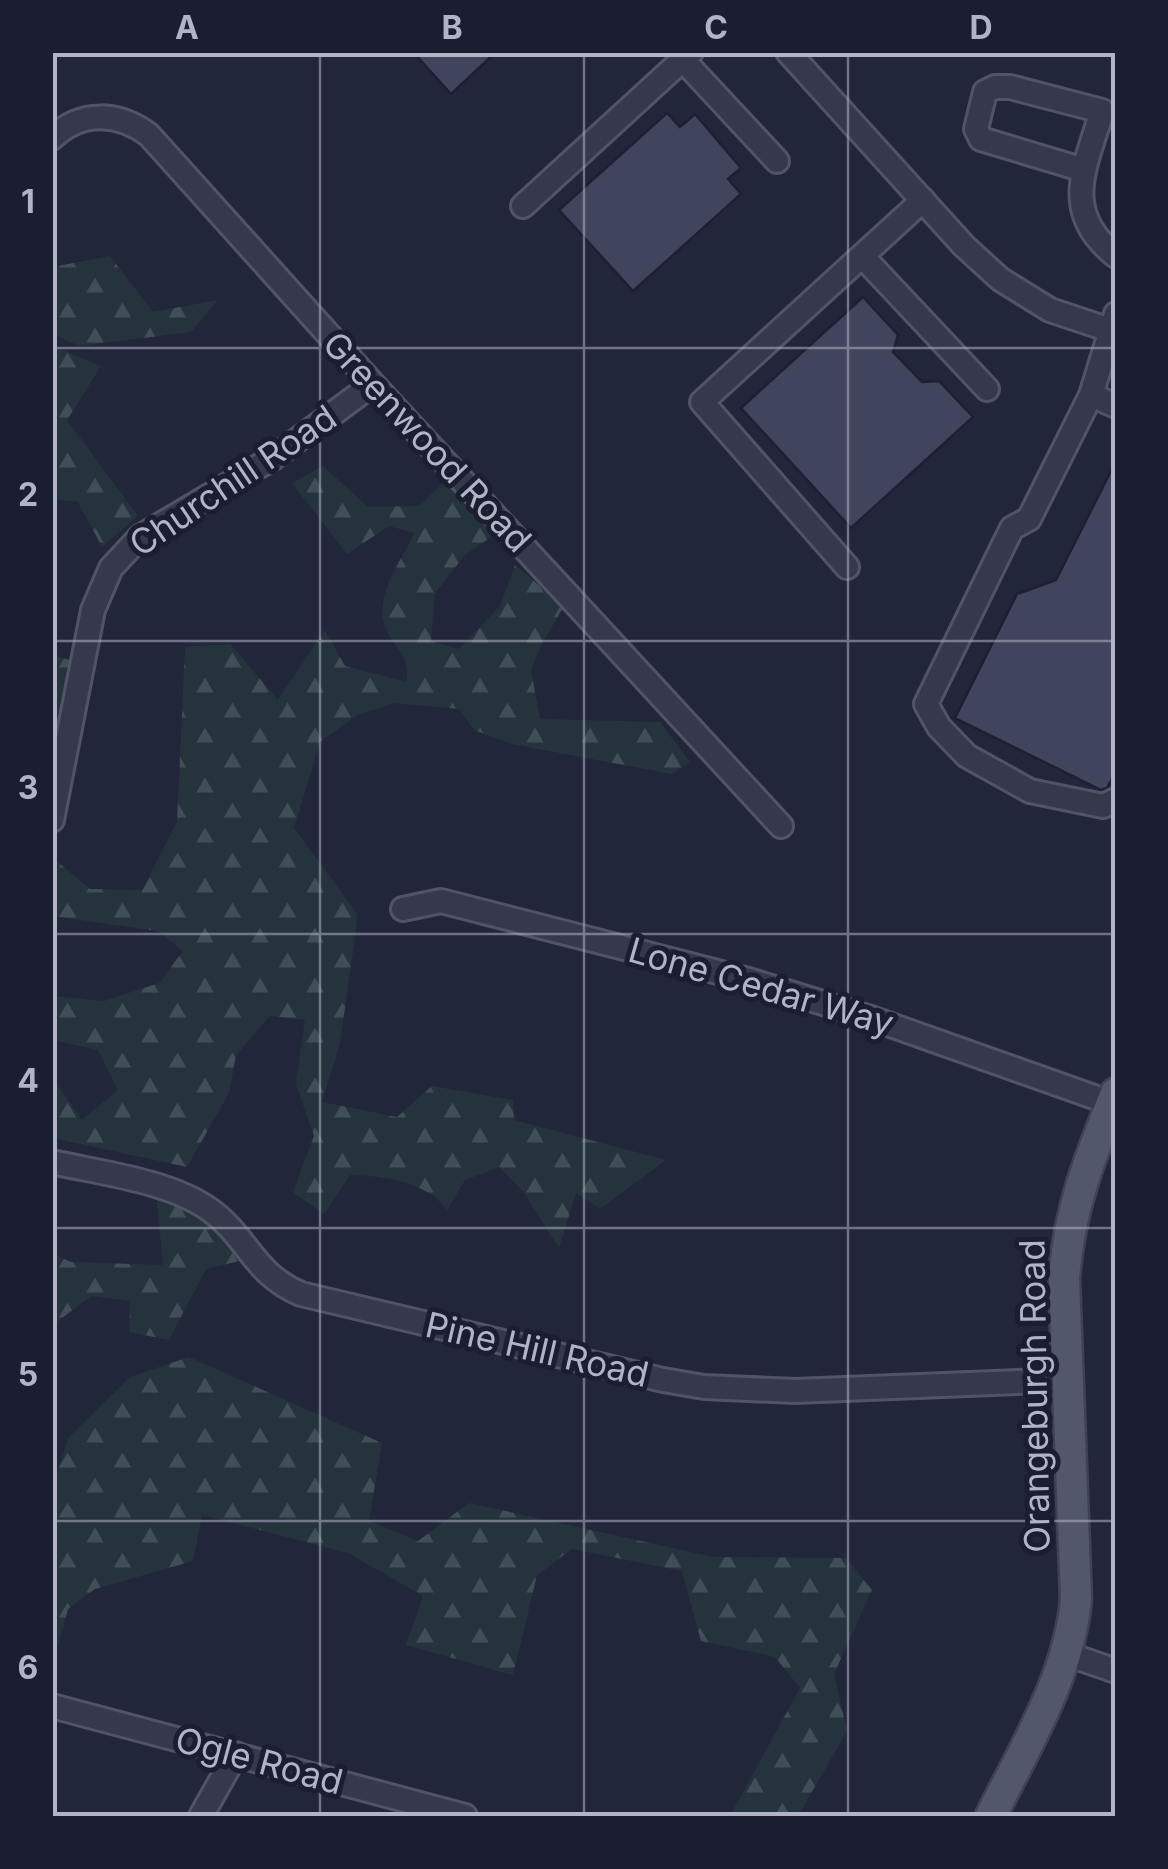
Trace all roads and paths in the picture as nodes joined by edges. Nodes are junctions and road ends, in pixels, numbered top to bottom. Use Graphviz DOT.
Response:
graph roads {
  1 [pos="788,52"];
  2 [pos="687,56"];
  3 [pos="52,138"];
  4 [pos="777,161"];
  5 [pos="1084,170"];
  6 [pos="922,200"];
  7 [pos="523,206"];
  8 [pos="862,256"];
  9 [pos="1116,256"];
  10 [pos="1113,326"];
  11 [pos="373,384"];
  12 [pos="987,389"];
  13 [pos="1091,395"];
  14 [pos="1116,406"];
  15 [pos="848,567"];
  16 [pos="1116,800"];
  17 [pos="52,820"];
  18 [pos="781,826"];
  19 [pos="404,909"];
  20 [pos="1113,1098"];
  21 [pos="52,1162"];
  22 [pos="1067,1380"];
  23 [pos="1067,1654"];
  24 [pos="1116,1671"];
  25 [pos="52,1706"];
  26 [pos="236,1754"];
  27 [pos="201,1816"];
  28 [pos="466,1816"];
  29 [pos="991,1816"];
  1 -- 6 [label="street"];
  2 -- 4 [label="street"];
  2 -- 7 [label="street"];
  3 -- 11 [label="street, Greenwood Road"];
  5 -- 5 [label="street"];
  5 -- 9 [label="street"];
  6 -- 8 [label="street"];
  6 -- 10 [label="street"];
  8 -- 12 [label="street"];
  8 -- 15 [label="street"];
  10 -- 13 [label="street"];
  11 -- 17 [label="street, Churchill Road"];
  11 -- 18 [label="street, Greenwood Road"];
  13 -- 14 [label="street"];
  13 -- 16 [label="street"];
  19 -- 20 [label="street, Lone Cedar Way"];
  20 -- 22 [label="main road, Orangeburgh Road"];
  21 -- 22 [label="street, Pine Hill Road"];
  22 -- 23 [label="main road, Orangeburgh Road"];
  23 -- 24 [label="street"];
  23 -- 29 [label="main road, Orangeburgh Road"];
  25 -- 26 [label="street, Ogle Road"];
  26 -- 27 [label="street"];
  26 -- 28 [label="street, Ogle Road"];
}
